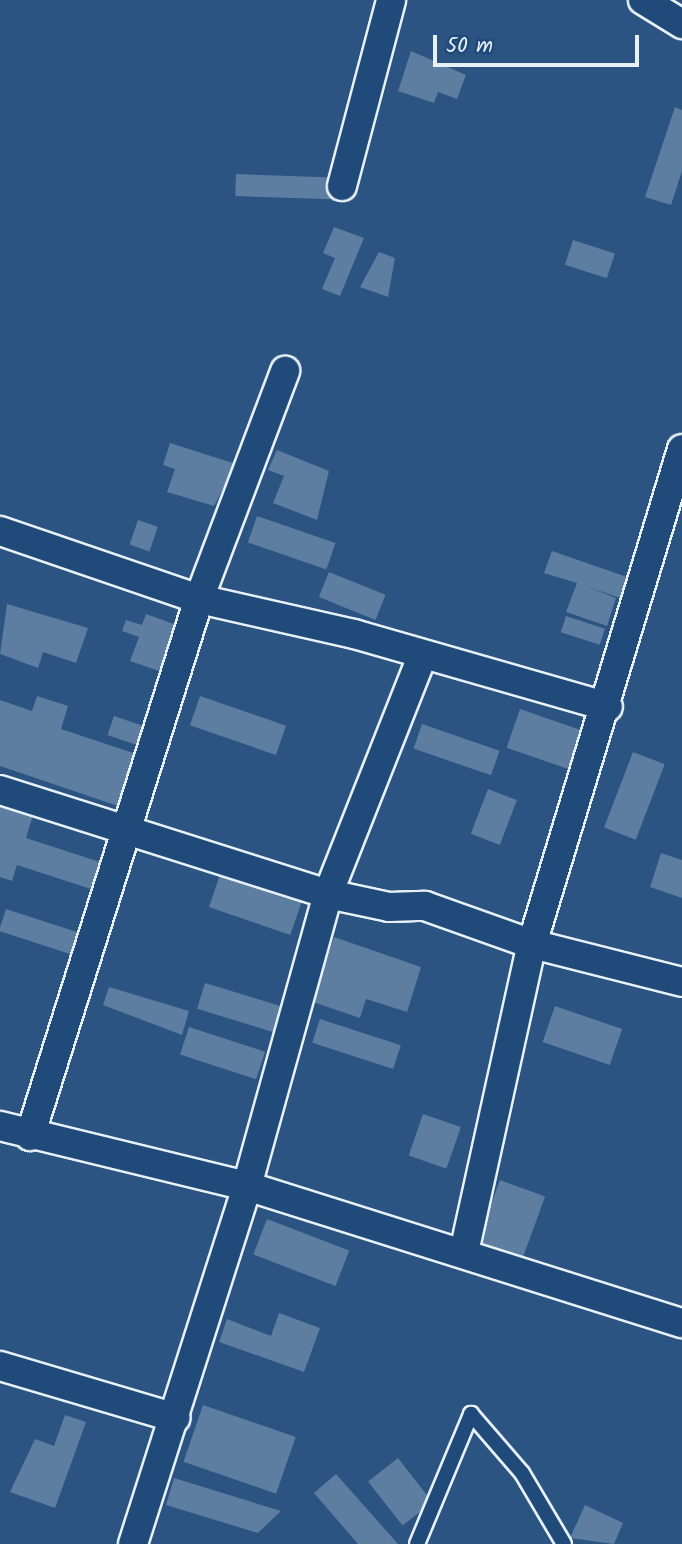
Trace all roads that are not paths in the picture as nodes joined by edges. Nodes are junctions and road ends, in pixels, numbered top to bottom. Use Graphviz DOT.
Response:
graph roads {
  1 [pos="391,0"];
  2 [pos="643,0"];
  3 [pos="682,24"];
  4 [pos="342,186"];
  5 [pos="285,371"];
  6 [pos="682,449"];
  7 [pos="2,536"];
  8 [pos="200,599"];
  9 [pos="422,657"];
  10 [pos="608,707"];
  11 [pos="0,790"];
  12 [pos="127,830"];
  13 [pos="328,894"];
  14 [pos="531,944"];
  15 [pos="682,982"];
  16 [pos="0,1126"];
  17 [pos="30,1136"];
  18 [pos="247,1186"];
  19 [pos="464,1252"];
  20 [pos="682,1323"];
  21 [pos="0,1366"];
  22 [pos="175,1418"];
  23 [pos="133,1544"];
  24 [pos="417,1544"];
  25 [pos="564,1544"];
  1 -- 4 [label="street"];
  2 -- 3 [label="street"];
  5 -- 8 [label="street"];
  6 -- 10 [label="street"];
  7 -- 8 [label="street"];
  8 -- 9 [label="street"];
  8 -- 12 [label="street"];
  9 -- 10 [label="street"];
  9 -- 13 [label="street"];
  10 -- 14 [label="street"];
  11 -- 12 [label="street"];
  12 -- 13 [label="street"];
  12 -- 17 [label="street"];
  13 -- 14 [label="street"];
  13 -- 18 [label="street"];
  14 -- 15 [label="street"];
  14 -- 19 [label="street"];
  16 -- 17 [label="street"];
  17 -- 18 [label="street"];
  18 -- 19 [label="street"];
  18 -- 22 [label="street"];
  19 -- 20 [label="street"];
  21 -- 22 [label="street"];
  22 -- 23 [label="street"];
  24 -- 25 [label="lane"];
}
